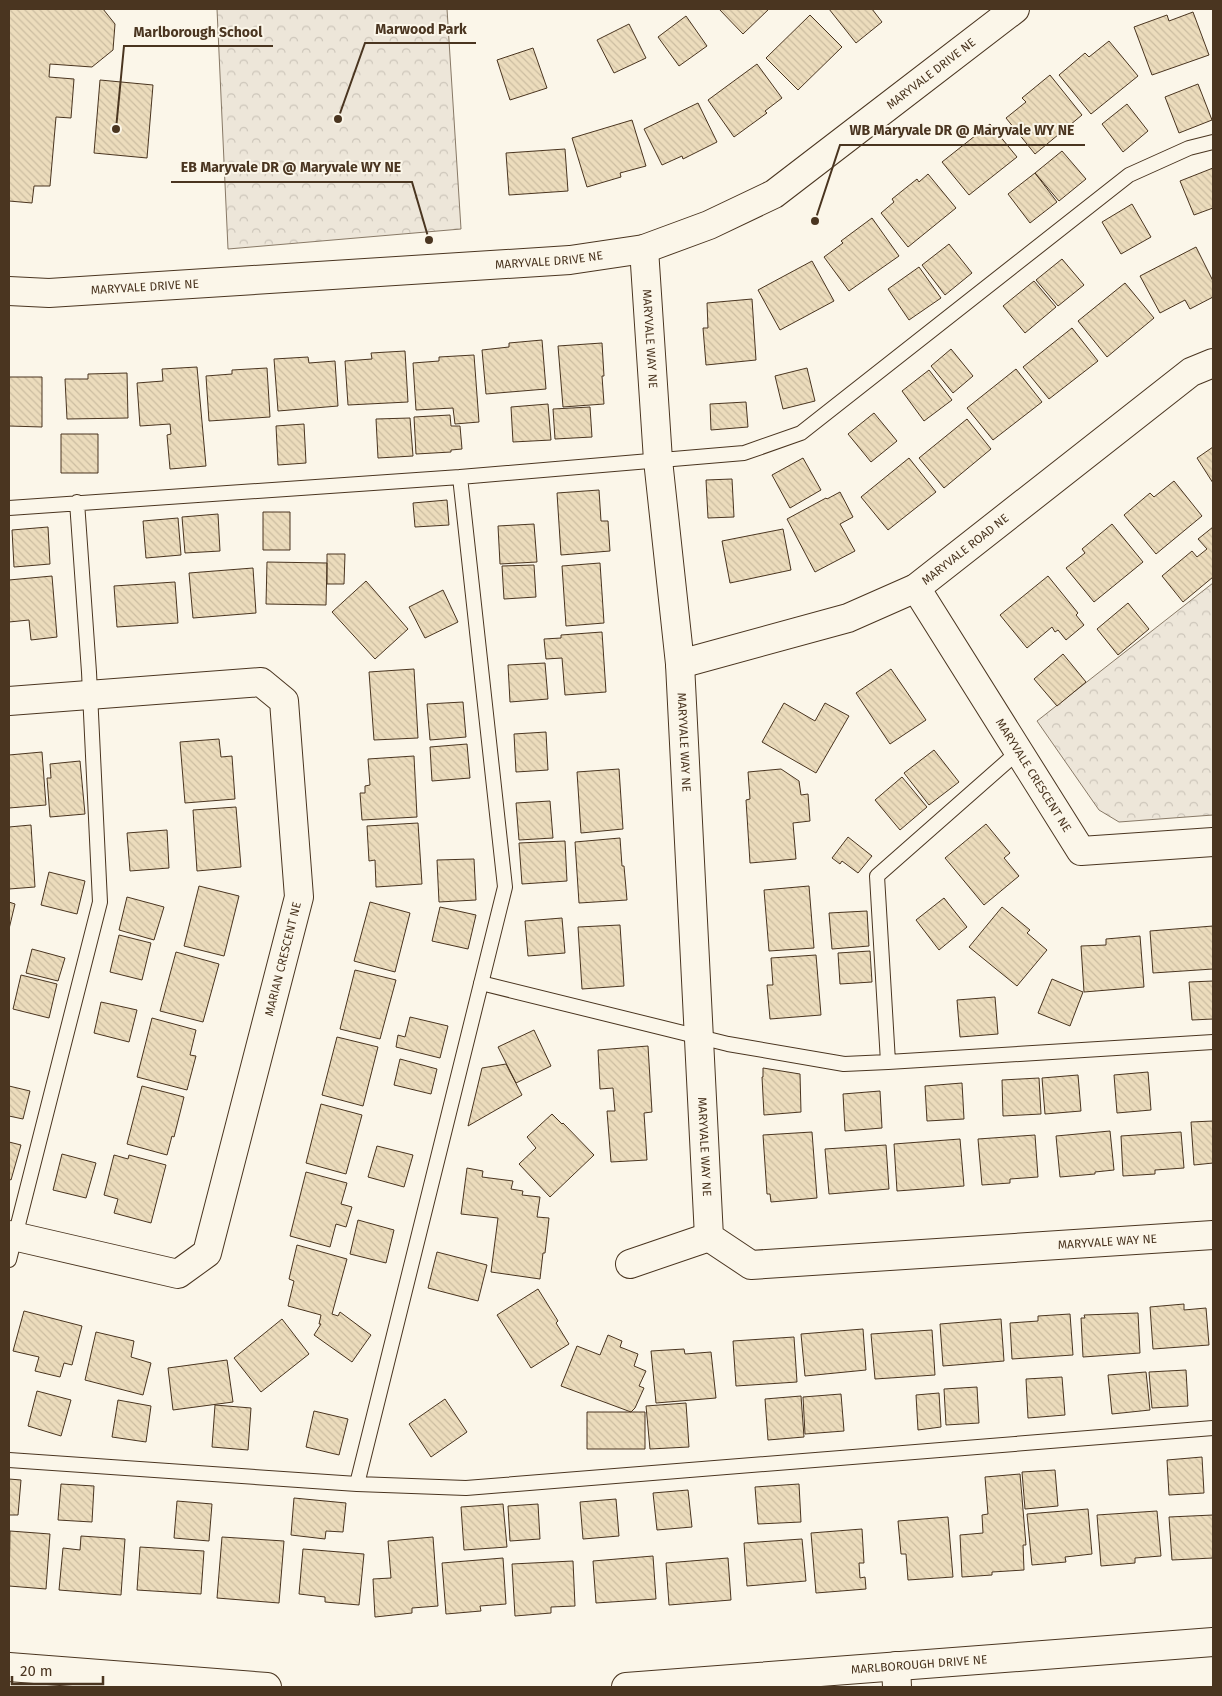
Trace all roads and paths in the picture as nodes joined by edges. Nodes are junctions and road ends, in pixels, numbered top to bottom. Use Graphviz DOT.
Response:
graph roads {
  1 [pos="1015,9"];
  2 [pos="1213,142"];
  3 [pos="644,249"];
  4 [pos="9,291"];
  5 [pos="1213,363"];
  6 [pos="658,460"];
  7 [pos="460,477"];
  8 [pos="77,502"];
  9 [pos="9,508"];
  10 [pos="916,588"];
  11 [pos="680,664"];
  12 [pos="90,695"];
  13 [pos="9,701"];
  14 [pos="1019,750"];
  15 [pos="1213,842"];
  16 [pos="481,983"];
  17 [pos="699,1038"];
  18 [pos="1213,1042"];
  19 [pos="888,1062"];
  20 [pos="1213,1235"];
  21 [pos="709,1237"];
  22 [pos="11,1243"];
  23 [pos="630,1264"];
  24 [pos="1213,1428"];
  25 [pos="9,1460"];
  26 [pos="357,1484"];
  27 [pos="1213,1642"];
  28 [pos="9,1667"];
  29 [pos="896,1677"];
  30 [pos="268,1687"];
  31 [pos="626,1687"];
  1 -- 3 [label="street, MARYVALE DRIVE NE"];
  2 -- 6 [label="lane"];
  3 -- 4 [label="street, MARYVALE DRIVE NE"];
  3 -- 6 [label="street, MARYVALE WAY NE"];
  5 -- 10 [label="street, MARYVALE ROAD NE"];
  6 -- 7 [label="lane"];
  6 -- 11 [label="street, MARYVALE WAY NE"];
  7 -- 8 [label="lane"];
  7 -- 16 [label="lane"];
  8 -- 9 [label="lane"];
  8 -- 12 [label="lane"];
  10 -- 11 [label="street, MARYVALE ROAD NE"];
  10 -- 14 [label="street, MARYVALE CRESCENT NE"];
  11 -- 17 [label="street, MARYVALE WAY NE"];
  12 -- 13 [label="street, MARIAN CRESCENT NE"];
  12 -- 22 [label="lane"];
  12 -- 22 [label="street, MARIAN CRESCENT NE"];
  14 -- 15 [label="street, MARYVALE CRESCENT NE"];
  14 -- 19 [label="lane"];
  16 -- 17 [label="lane"];
  16 -- 26 [label="lane"];
  17 -- 19 [label="lane"];
  17 -- 21 [label="street, MARYVALE WAY NE"];
  18 -- 19 [label="lane"];
  20 -- 21 [label="street, MARYVALE WAY NE"];
  21 -- 23 [label="street"];
  24 -- 26 [label="lane"];
  25 -- 26 [label="lane"];
  27 -- 29 [label="street, MARLBOROUGH DRIVE NE"];
  28 -- 30 [label="street"];
  29 -- 31 [label="street, MARLBOROUGH DRIVE NE"];
}
